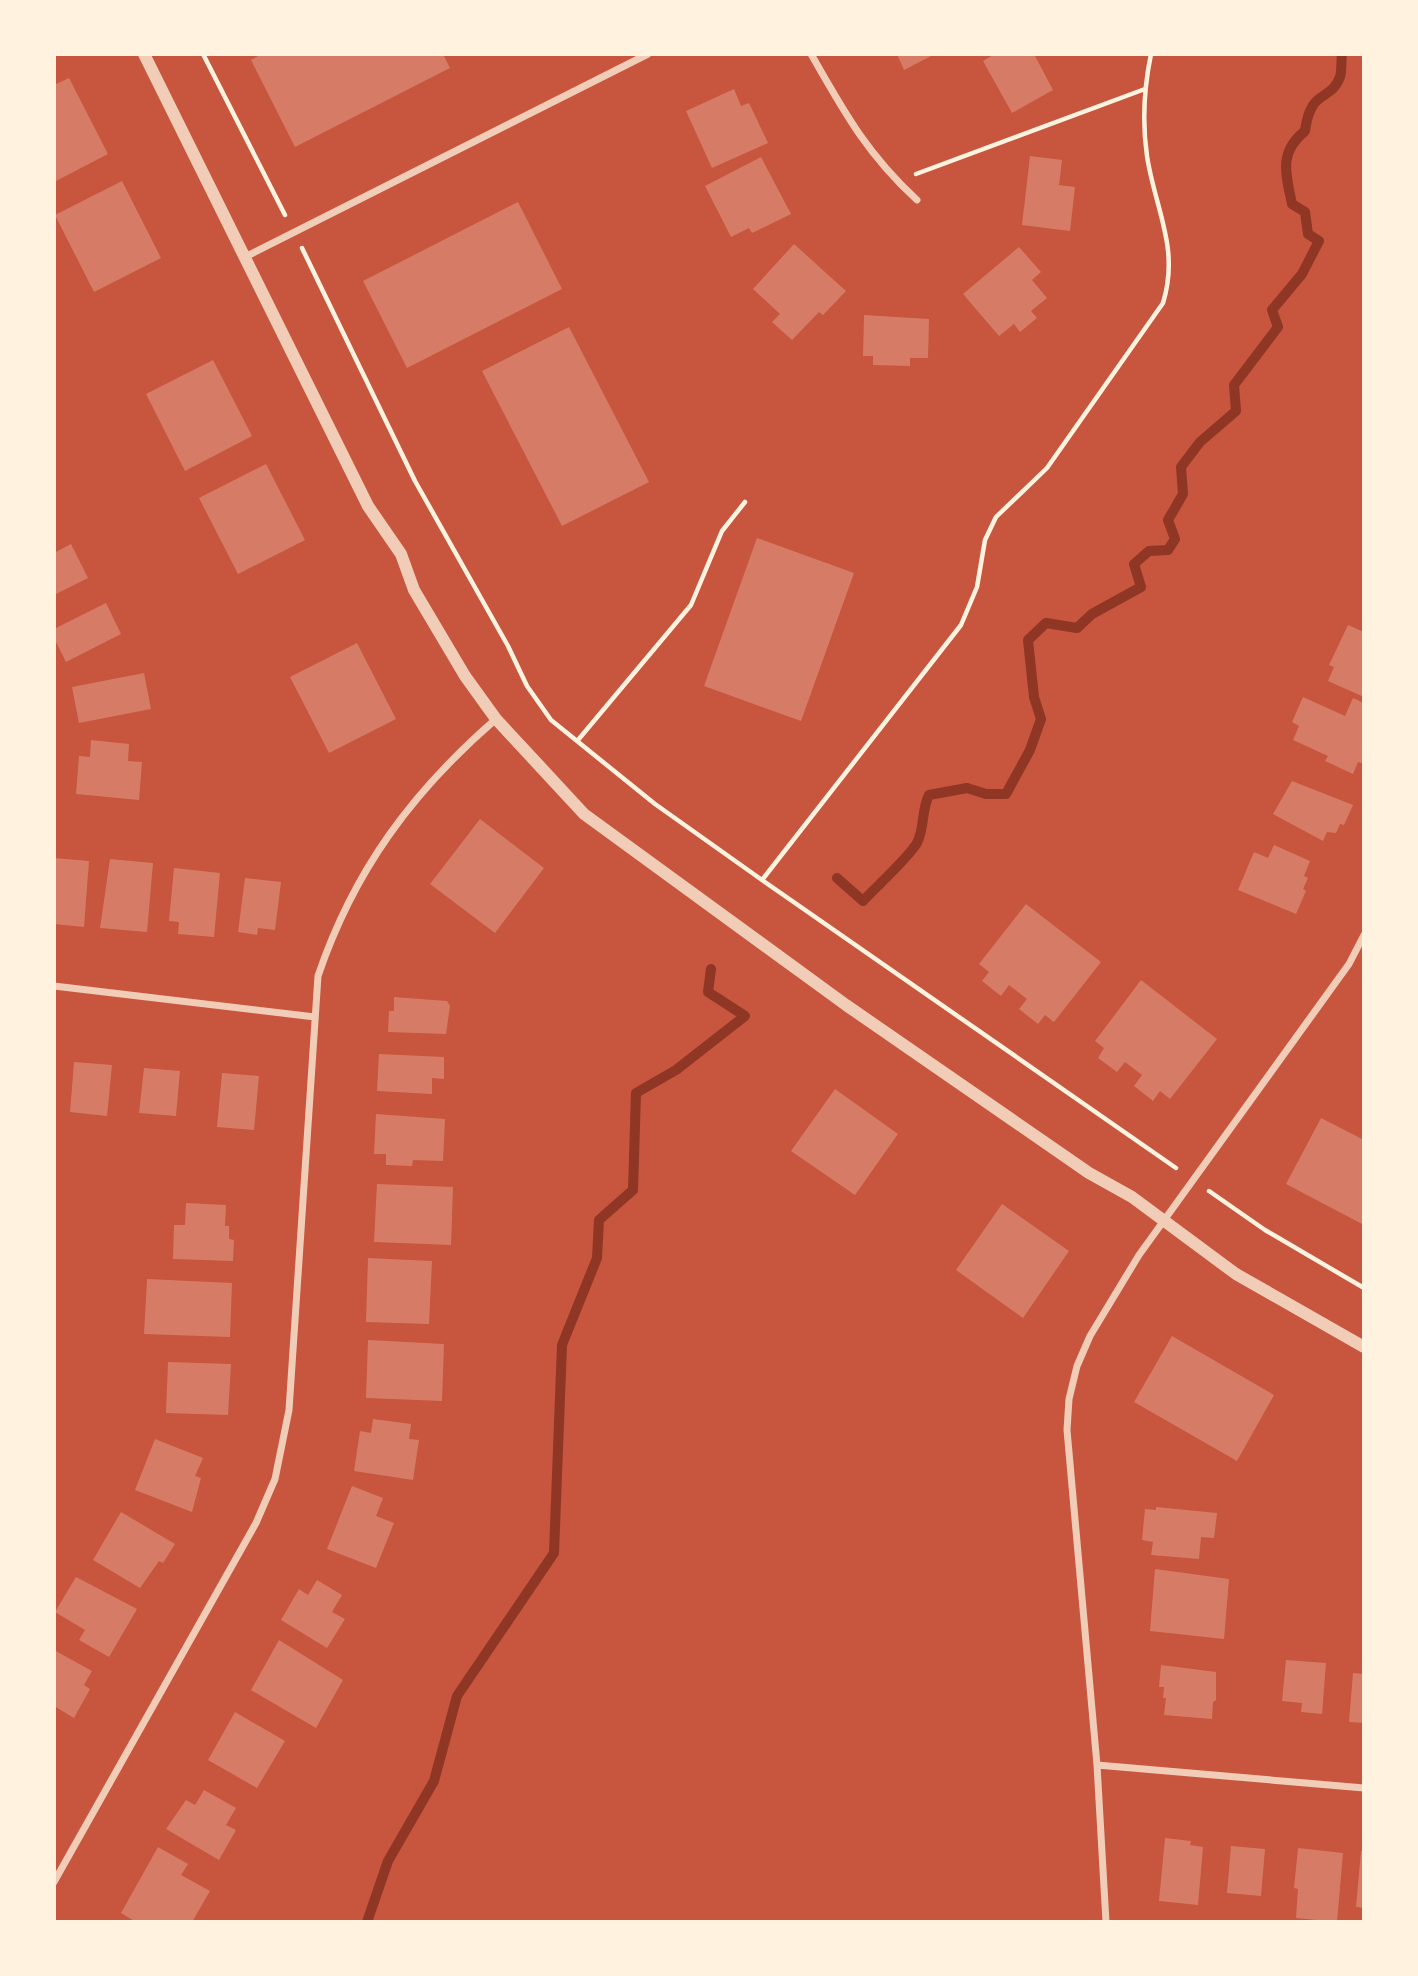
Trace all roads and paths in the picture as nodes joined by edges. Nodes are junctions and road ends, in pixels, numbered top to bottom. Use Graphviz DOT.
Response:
graph roads {
  1 [pos="144,54"];
  2 [pos="202,54"];
  3 [pos="648,54"];
  4 [pos="811,54"];
  5 [pos="1151,54"];
  6 [pos="1145,89"];
  7 [pos="897,181"];
  8 [pos="917,200"];
  9 [pos="294,231"];
  10 [pos="245,257"];
  11 [pos="745,502"];
  12 [pos="496,719"];
  13 [pos="578,740"];
  14 [pos="762,880"];
  15 [pos="1364,935"];
  16 [pos="54,986"];
  17 [pos="315,1017"];
  18 [pos="1192,1180"];
  19 [pos="1164,1220"];
  20 [pos="1364,1288"];
  21 [pos="1364,1348"];
  22 [pos="1097,1765"];
  23 [pos="1364,1788"];
  24 [pos="54,1882"];
  25 [pos="1106,1922"];
  1 -- 10 [label="street"];
  2 -- 9 [label="path"];
  3 -- 9 [label="street"];
  4 -- 7 [label="street"];
  5 -- 6 [label="path"];
  6 -- 7 [label="path"];
  6 -- 14 [label="path"];
  7 -- 8 [label="street"];
  9 -- 10 [label="street"];
  9 -- 13 [label="path"];
  10 -- 12 [label="street"];
  11 -- 13 [label="path"];
  12 -- 17 [label="street"];
  12 -- 19 [label="street"];
  13 -- 14 [label="path"];
  14 -- 18 [label="path"];
  15 -- 18 [label="street"];
  16 -- 17 [label="street"];
  17 -- 24 [label="street"];
  18 -- 19 [label="street"];
  18 -- 20 [label="path"];
  19 -- 21 [label="street"];
  19 -- 22 [label="street"];
  22 -- 23 [label="street"];
  22 -- 25 [label="street"];
}
